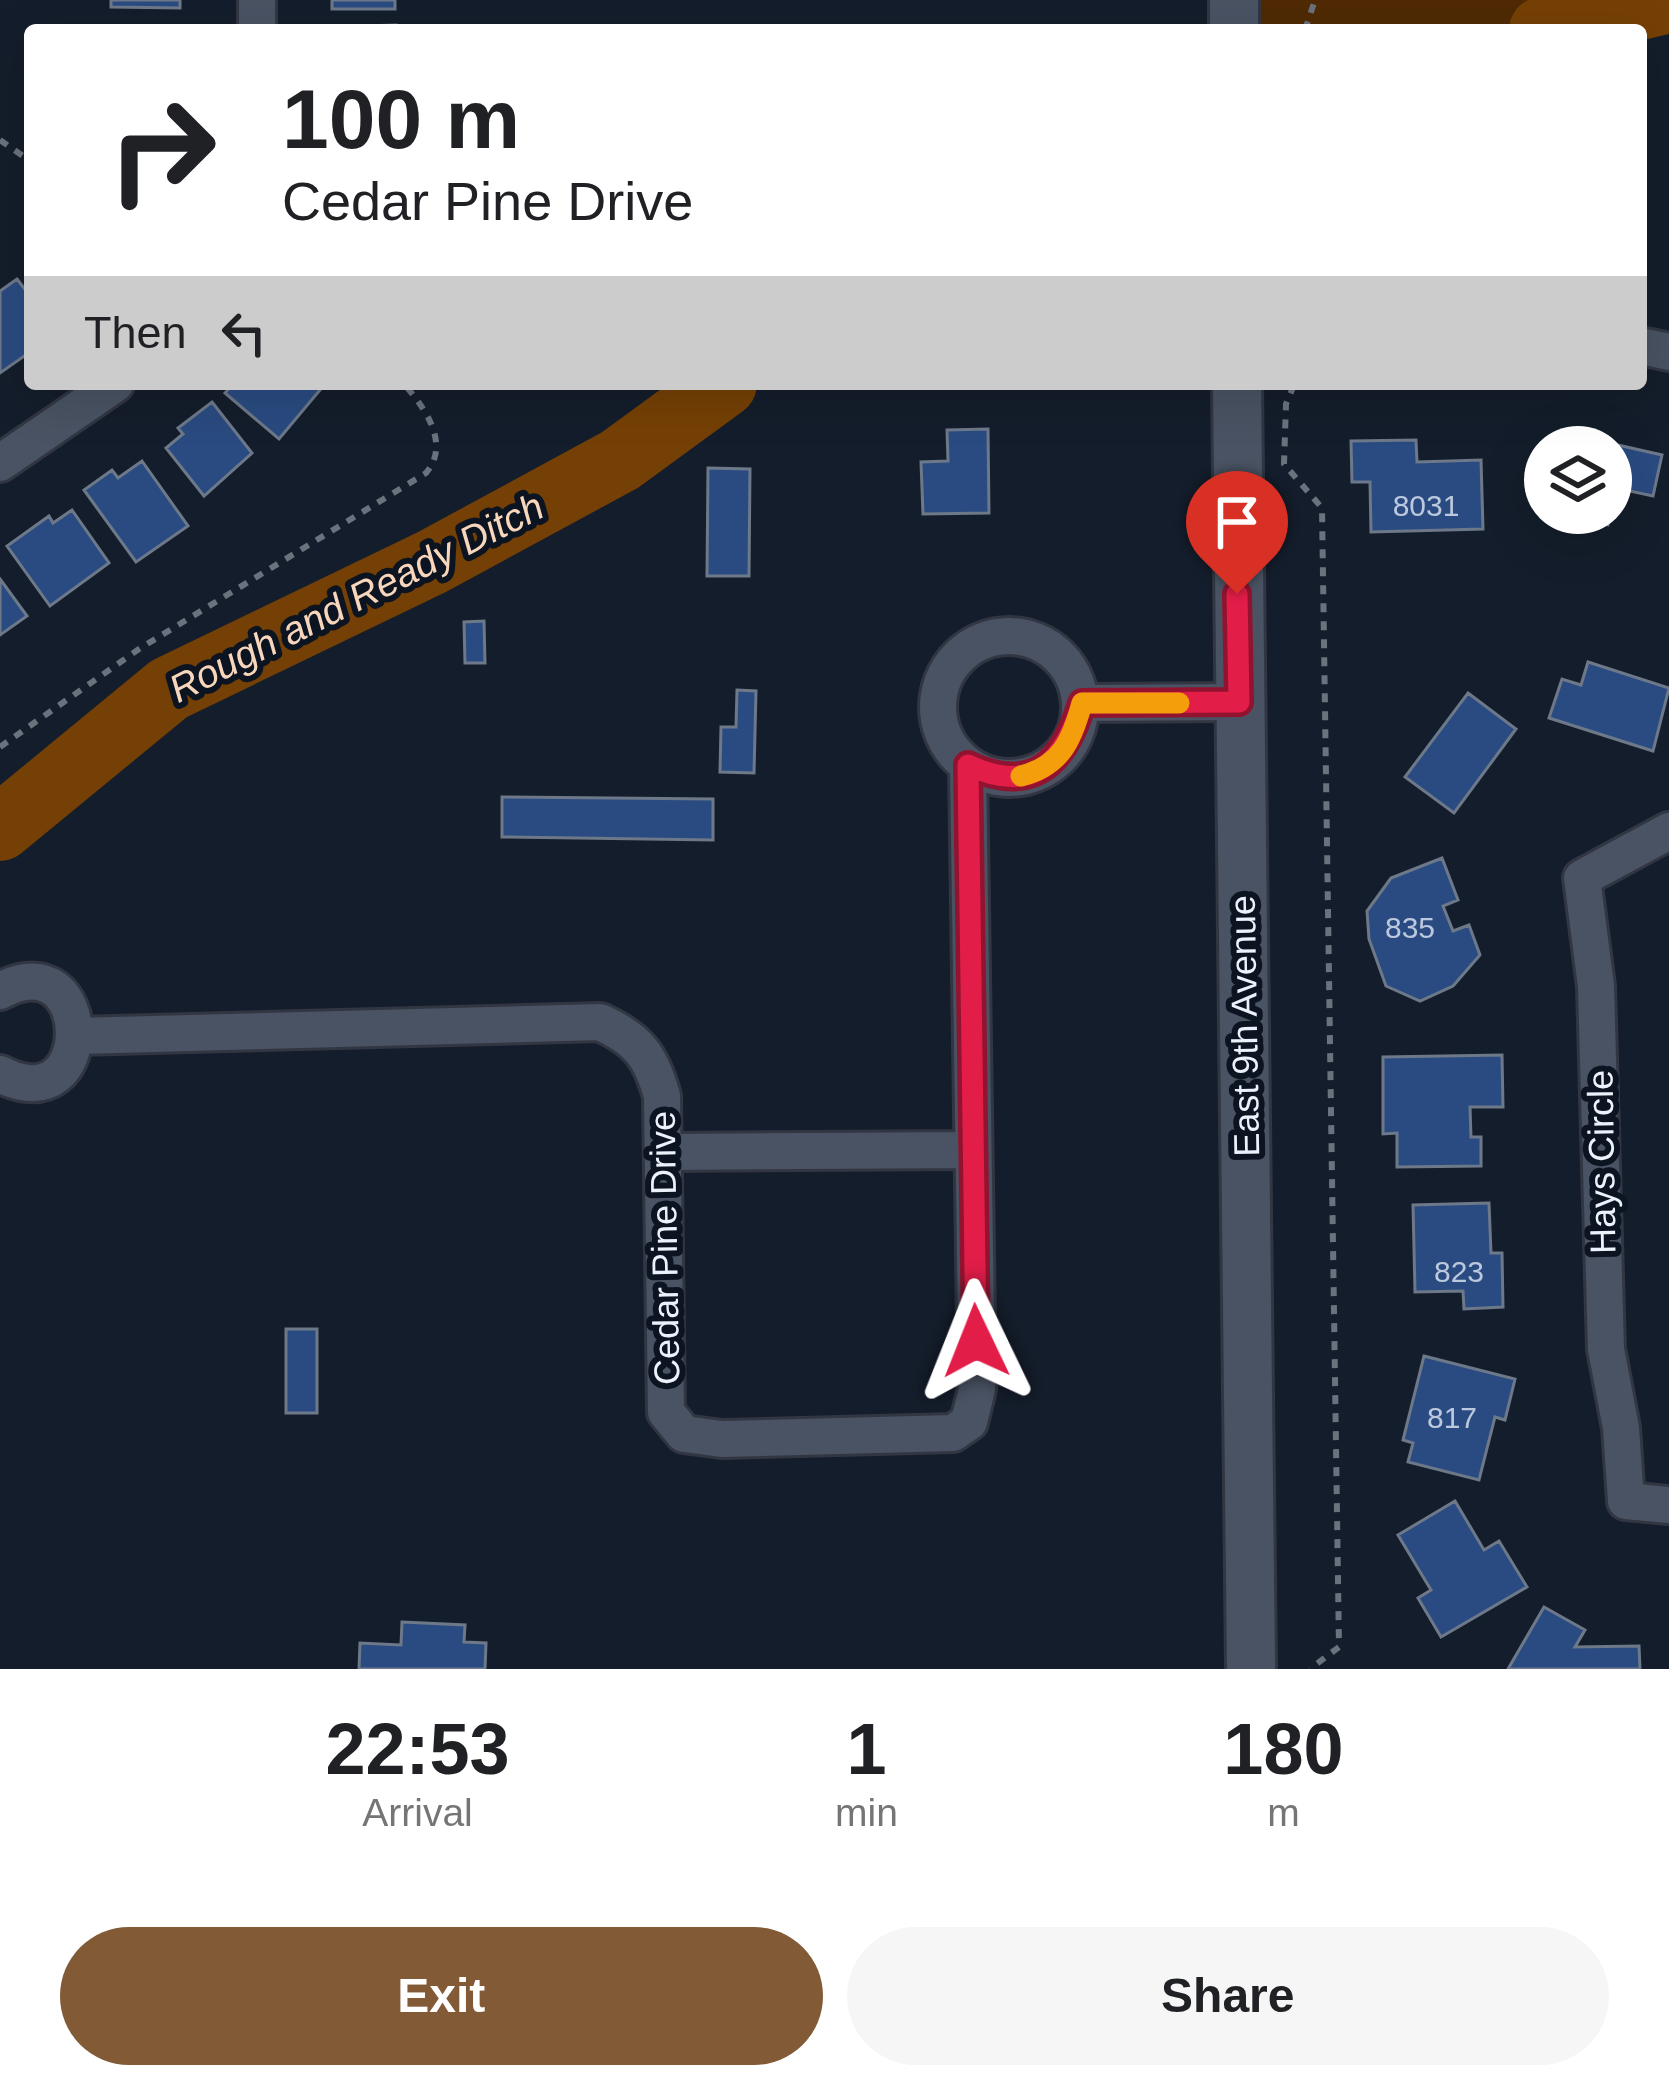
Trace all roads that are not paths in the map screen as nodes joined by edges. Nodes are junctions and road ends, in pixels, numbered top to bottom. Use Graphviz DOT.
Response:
graph roads {
  1 [pos="107,390"];
  2 [pos="1237,390"];
  3 [pos="0,464"];
  4 [pos="1239,702"];
  5 [pos="1082,703"];
  6 [pos="968,765"];
  7 [pos="1669,832"];
  8 [pos="0,991"];
  9 [pos="76,1036"];
  10 [pos="0,1074"];
  11 [pos="970,1150"];
  12 [pos="664,1152"];
  13 [pos="1669,1505"];
  14 [pos="1251,1669"];
  1 -- 3 [label="street"];
  2 -- 4 [label="main road, East 9th Avenue"];
  4 -- 5 [label="street"];
  4 -- 14 [label="main road, East 9th Avenue"];
  5 -- 6 [label="street"];
  5 -- 6 [label="street, Cedar Pine Drive"];
  6 -- 11 [label="street, Cedar Pine Drive"];
  7 -- 13 [label="street, Hays Circle"];
  8 -- 9 [label="street"];
  9 -- 10 [label="street"];
  9 -- 12 [label="street, Cedar Pine Drive"];
  11 -- 12 [label="street"];
  11 -- 12 [label="street, Cedar Pine Drive"];
}
